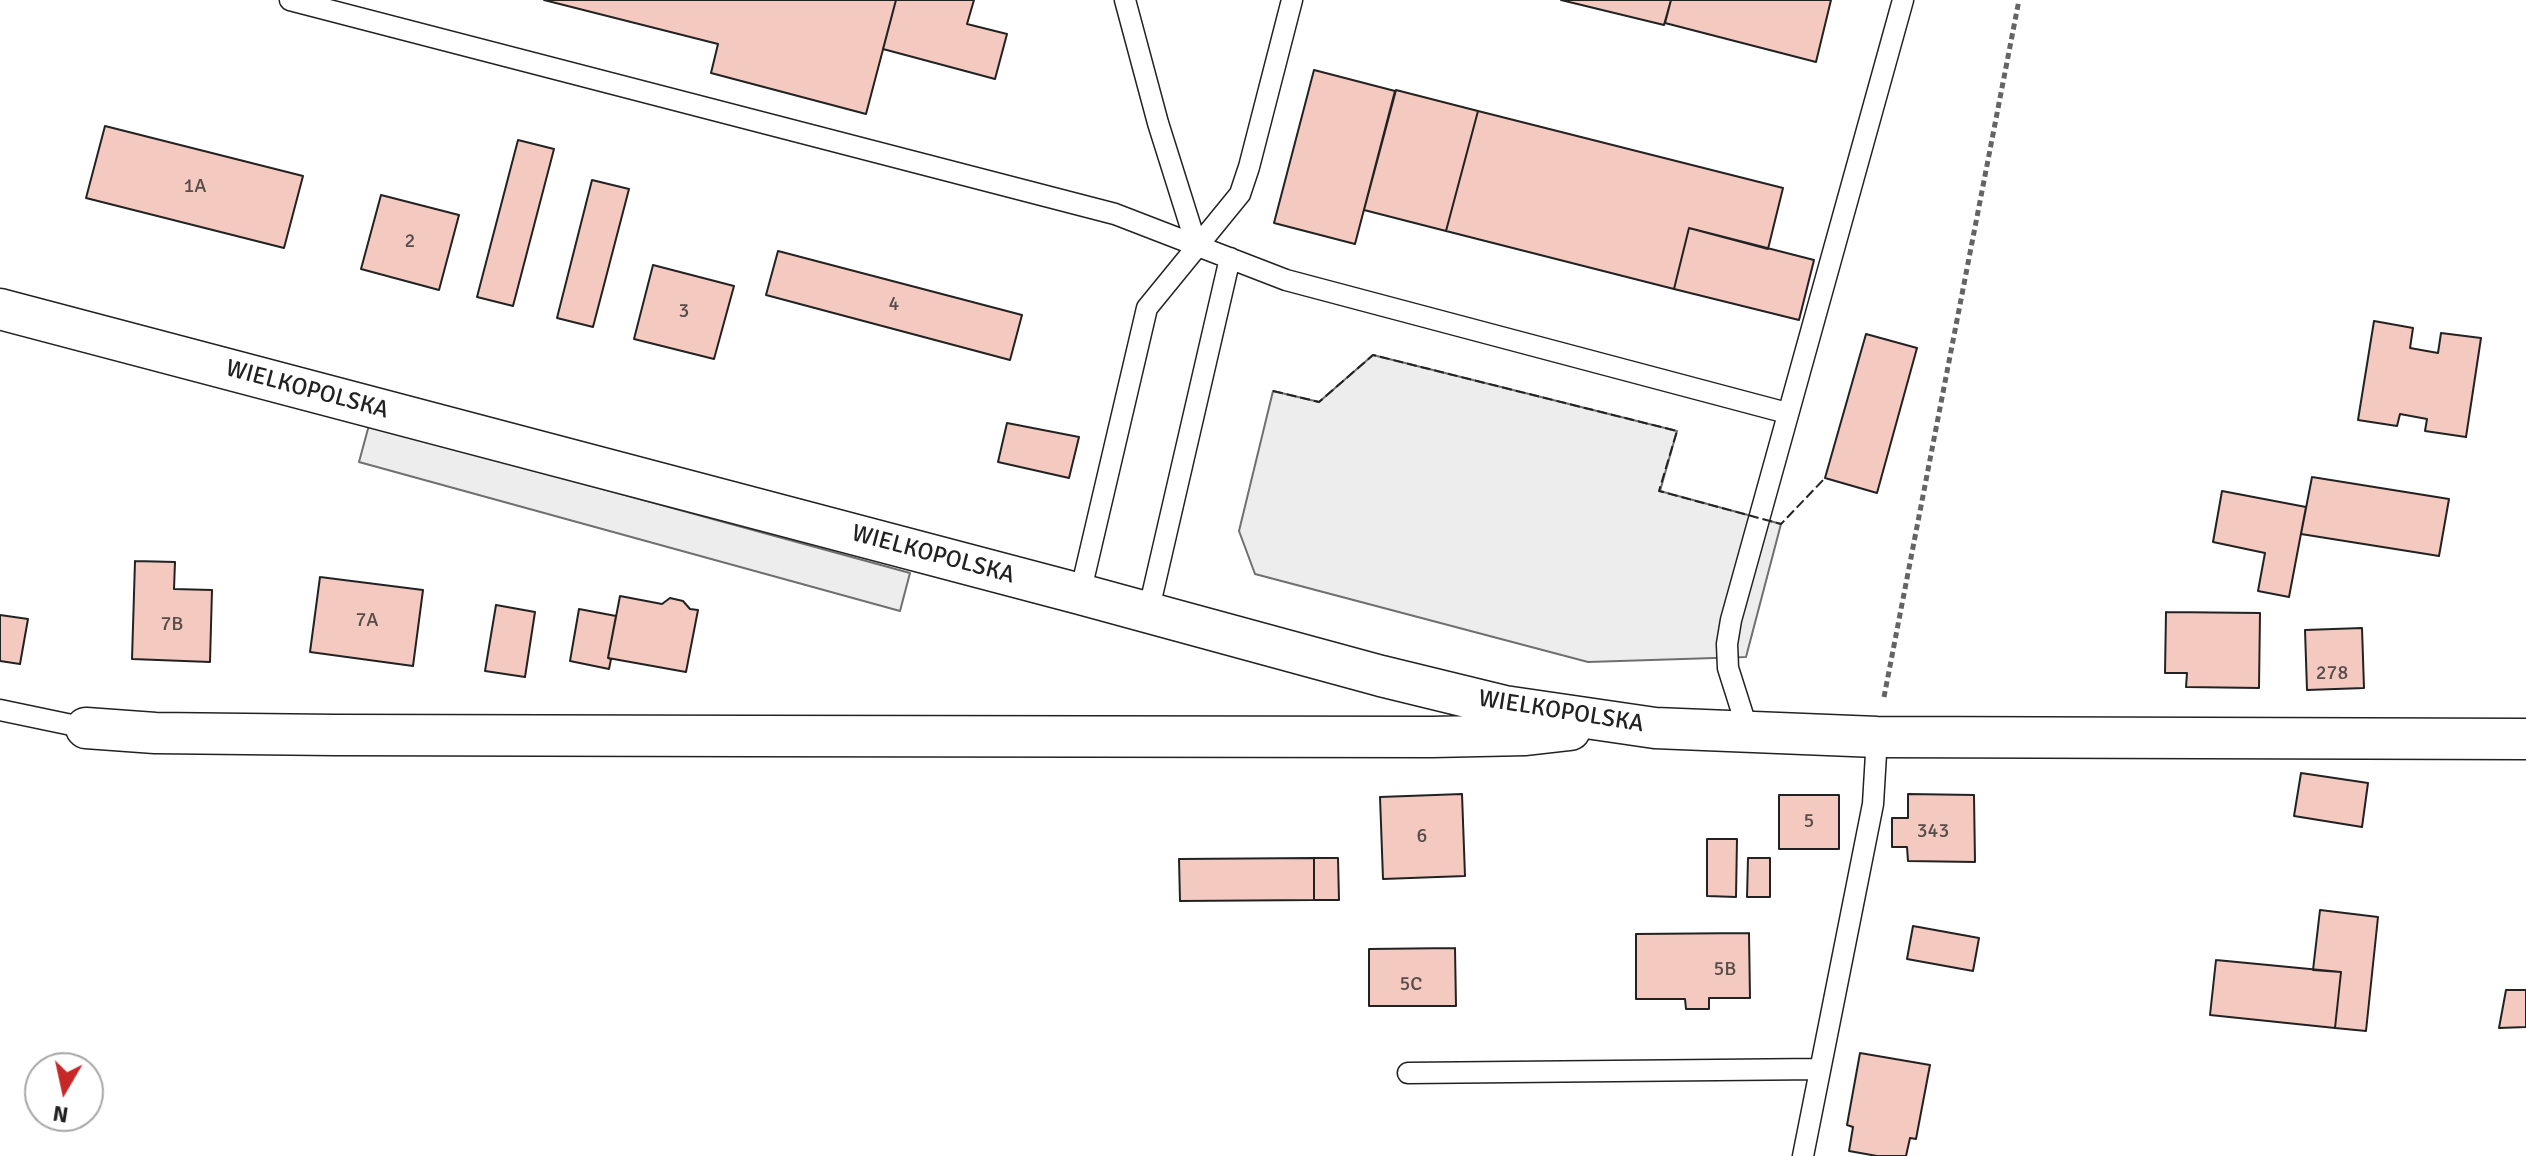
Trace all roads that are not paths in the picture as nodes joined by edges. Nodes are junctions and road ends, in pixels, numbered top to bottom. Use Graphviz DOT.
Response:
graph roads {
  1 [pos="290,0"];
  2 [pos="1125,0"];
  3 [pos="1292,0"];
  4 [pos="1903,0"];
  5 [pos="1197,247"];
  6 [pos="1230,258"];
  7 [pos="0,309"];
  8 [pos="1787,413"];
  9 [pos="1080,594"];
  10 [pos="1148,613"];
  11 [pos="0,710"];
  12 [pos="1625,723"];
  13 [pos="86,728"];
  14 [pos="1748,731"];
  15 [pos="1877,737"];
  16 [pos="2526,739"];
  17 [pos="1820,1069"];
  18 [pos="1408,1073"];
  19 [pos="1803,1156"];
  1 -- 5 [label="lane"];
  2 -- 5 [label="lane"];
  3 -- 5 [label="lane"];
  4 -- 8 [label="lane"];
  5 -- 6 [label="lane"];
  5 -- 9 [label="lane"];
  6 -- 8 [label="lane"];
  6 -- 10 [label="lane"];
  7 -- 9 [label="street, WIELKOPOLSKA"];
  8 -- 14 [label="lane"];
  9 -- 10 [label="street, WIELKOPOLSKA"];
  10 -- 12 [label="street, WIELKOPOLSKA"];
  11 -- 13 [label="lane"];
  12 -- 13 [label="street"];
  12 -- 14 [label="street, WIELKOPOLSKA"];
  14 -- 15 [label="street, WIELKOPOLSKA"];
  15 -- 16 [label="street, WIELKOPOLSKA"];
  15 -- 17 [label="lane"];
  17 -- 18 [label="lane"];
  17 -- 19 [label="lane"];
}
